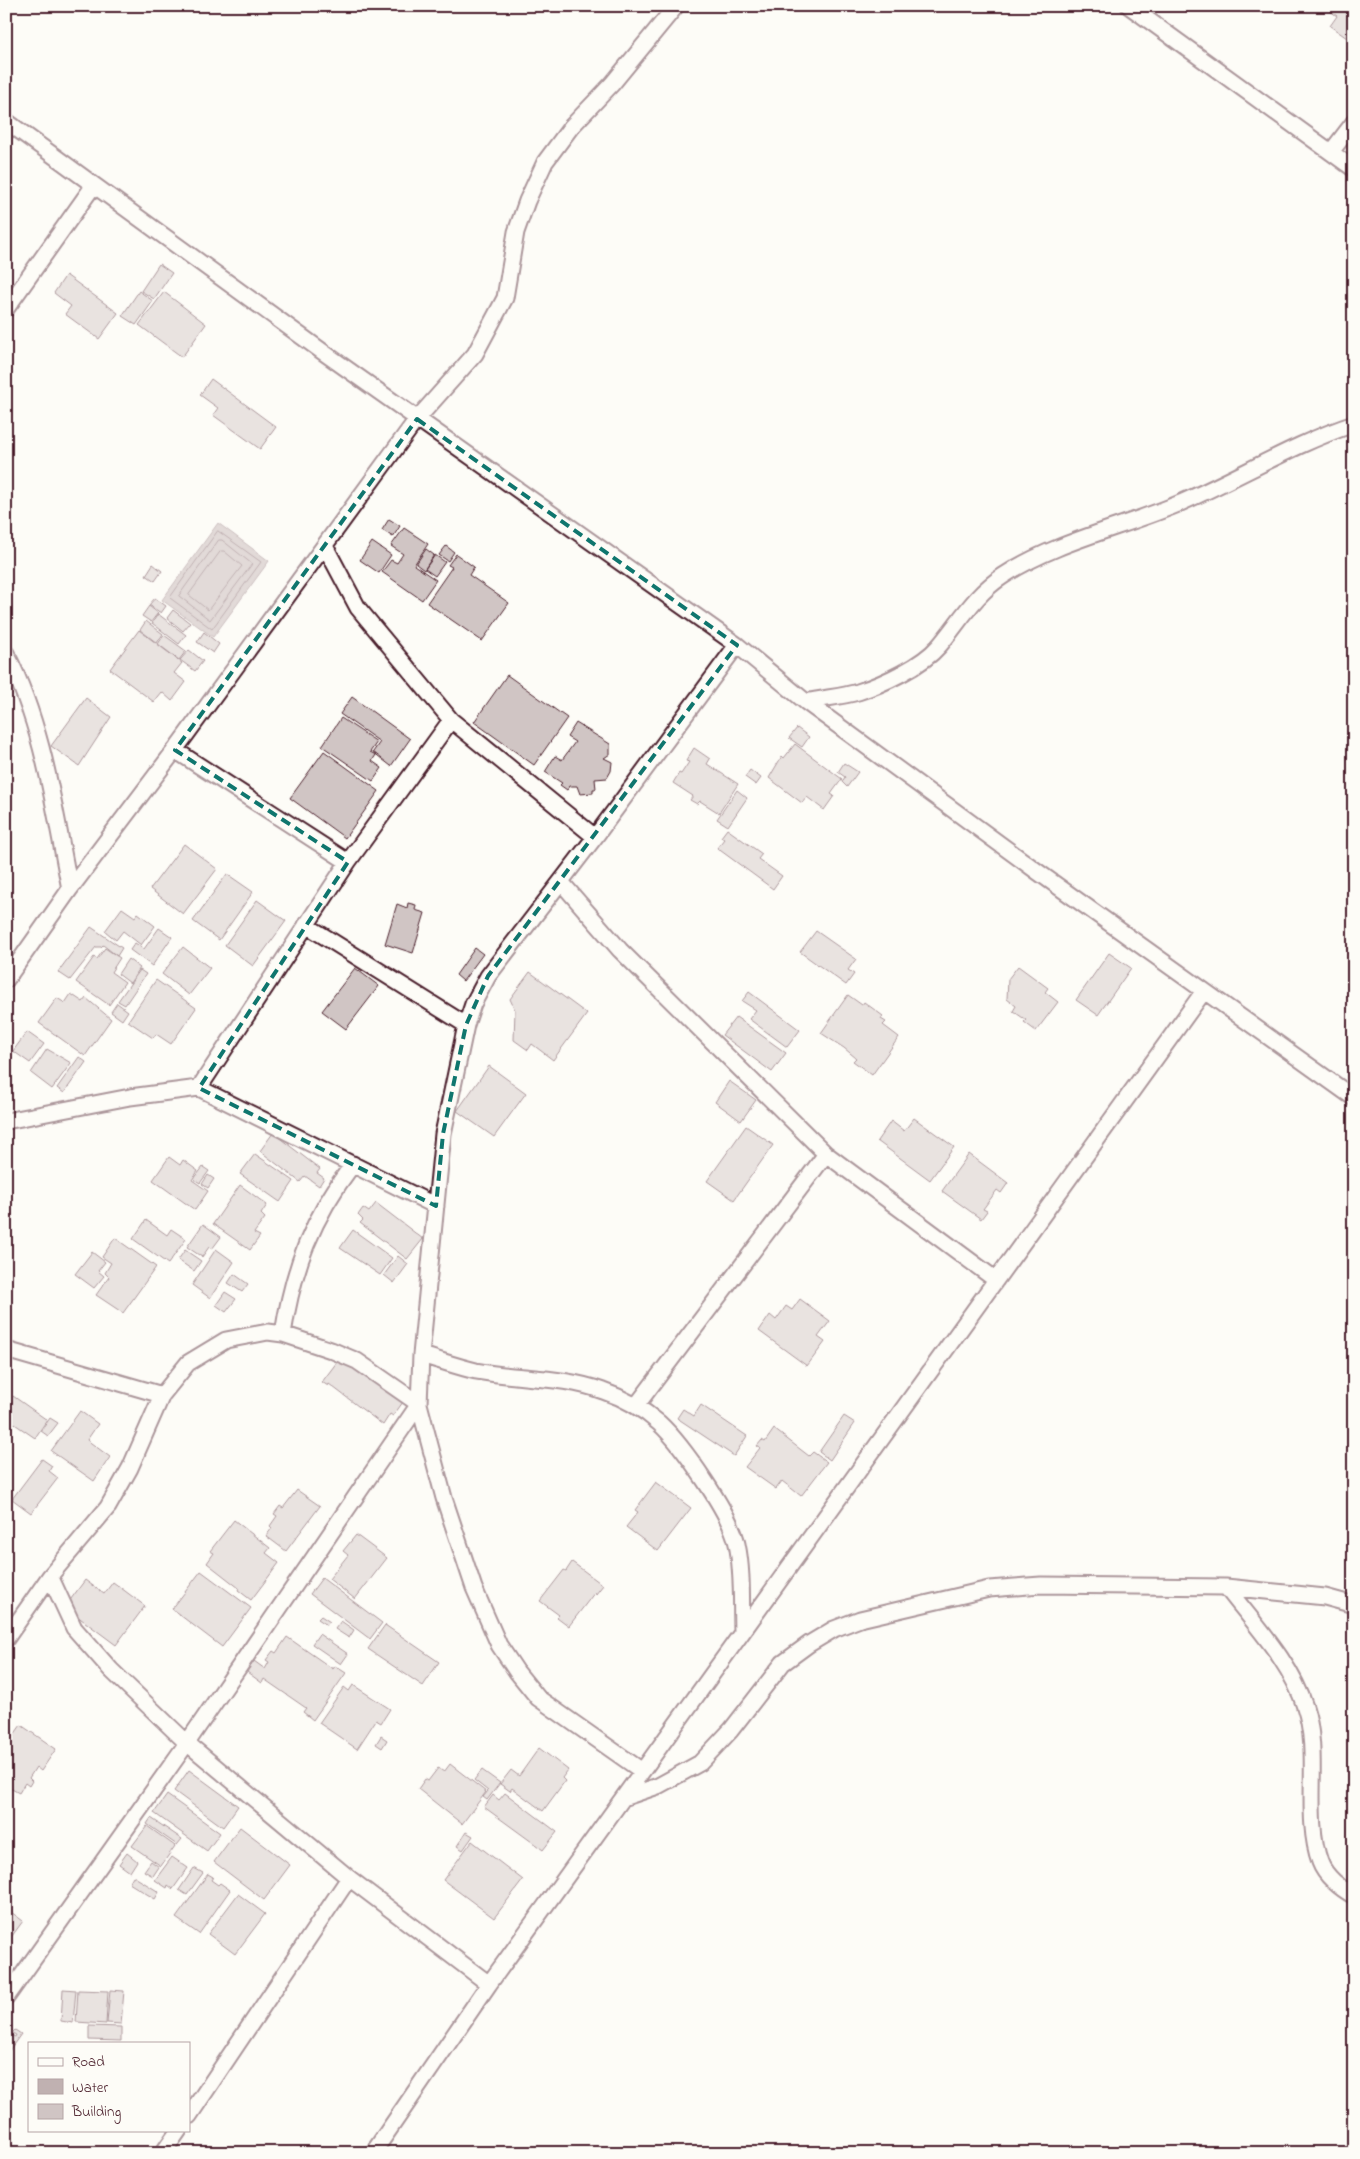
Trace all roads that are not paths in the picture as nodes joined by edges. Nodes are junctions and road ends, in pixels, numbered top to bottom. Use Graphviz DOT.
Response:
graph roads {
  1 [pos="676,6"];
  2 [pos="1130,6"];
  3 [pos="6,121"];
  4 [pos="1354,122"];
  5 [pos="1331,152"];
  6 [pos="1354,169"];
  7 [pos="94,185"];
  8 [pos="6,309"];
  9 [pos="417,419"];
  10 [pos="1354,424"];
  11 [pos="325,546"];
  12 [pos="737,645"];
  13 [pos="6,653"];
  14 [pos="806,702"];
  15 [pos="451,720"];
  16 [pos="175,750"];
  17 [pos="595,837"];
  18 [pos="348,862"];
  19 [pos="561,882"];
  20 [pos="70,889"];
  21 [pos="306,925"];
  22 [pos="6,980"];
  23 [pos="1204,991"];
  24 [pos="466,1025"];
  25 [pos="198,1088"];
  26 [pos="1354,1098"];
  27 [pos="6,1121"];
  28 [pos="826,1154"];
  29 [pos="353,1164"];
  30 [pos="436,1206"];
  31 [pos="996,1280"];
  32 [pos="283,1334"];
  33 [pos="6,1350"];
  34 [pos="421,1355"];
  35 [pos="162,1395"];
  36 [pos="419,1404"];
  37 [pos="636,1406"];
  38 [pos="50,1576"];
  39 [pos="1226,1587"];
  40 [pos="1354,1605"];
  41 [pos="742,1631"];
  42 [pos="6,1639"];
  43 [pos="187,1743"];
  44 [pos="642,1771"];
  45 [pos="623,1798"];
  46 [pos="349,1878"];
  47 [pos="1354,1896"];
  48 [pos="489,1984"];
  49 [pos="6,1998"];
  50 [pos="190,2115"];
  51 [pos="178,2132"];
  52 [pos="163,2153"];
  53 [pos="373,2153"];
  1 -- 9 [label="street"];
  2 -- 5 [label="street"];
  3 -- 7 [label="street"];
  4 -- 5 [label="street"];
  5 -- 6 [label="street"];
  7 -- 8 [label="street"];
  7 -- 9 [label="street"];
  9 -- 11 [label="street"];
  9 -- 12 [label="street"];
  10 -- 14 [label="street"];
  11 -- 15 [label="street"];
  11 -- 16 [label="street"];
  12 -- 14 [label="street"];
  12 -- 17 [label="street"];
  13 -- 20 [label="street"];
  14 -- 23 [label="street"];
  15 -- 17 [label="street"];
  15 -- 18 [label="street"];
  16 -- 18 [label="street"];
  16 -- 20 [label="street"];
  17 -- 19 [label="street"];
  18 -- 21 [label="street"];
  19 -- 24 [label="street"];
  19 -- 28 [label="street"];
  20 -- 22 [label="street"];
  21 -- 24 [label="street"];
  21 -- 25 [label="street"];
  23 -- 26 [label="street"];
  23 -- 31 [label="street"];
  24 -- 30 [label="street"];
  25 -- 27 [label="street"];
  25 -- 29 [label="street"];
  28 -- 31 [label="street"];
  28 -- 37 [label="street"];
  29 -- 30 [label="street"];
  29 -- 32 [label="street"];
  30 -- 34 [label="street"];
  31 -- 41 [label="street"];
  32 -- 35 [label="street"];
  32 -- 36 [label="street"];
  33 -- 35 [label="street"];
  34 -- 36 [label="street"];
  34 -- 37 [label="street"];
  35 -- 38 [label="street"];
  36 -- 43 [label="street"];
  36 -- 44 [label="street"];
  37 -- 41 [label="street"];
  38 -- 42 [label="street"];
  38 -- 43 [label="street"];
  39 -- 40 [label="street"];
  39 -- 45 [label="street"];
  39 -- 47 [label="street"];
  41 -- 44 [label="street"];
  43 -- 46 [label="street"];
  43 -- 49 [label="street"];
  44 -- 45 [label="street"];
  45 -- 48 [label="street"];
  46 -- 48 [label="street"];
  46 -- 50 [label="street"];
  48 -- 53 [label="street"];
  51 -- 52 [label="street"];
}
